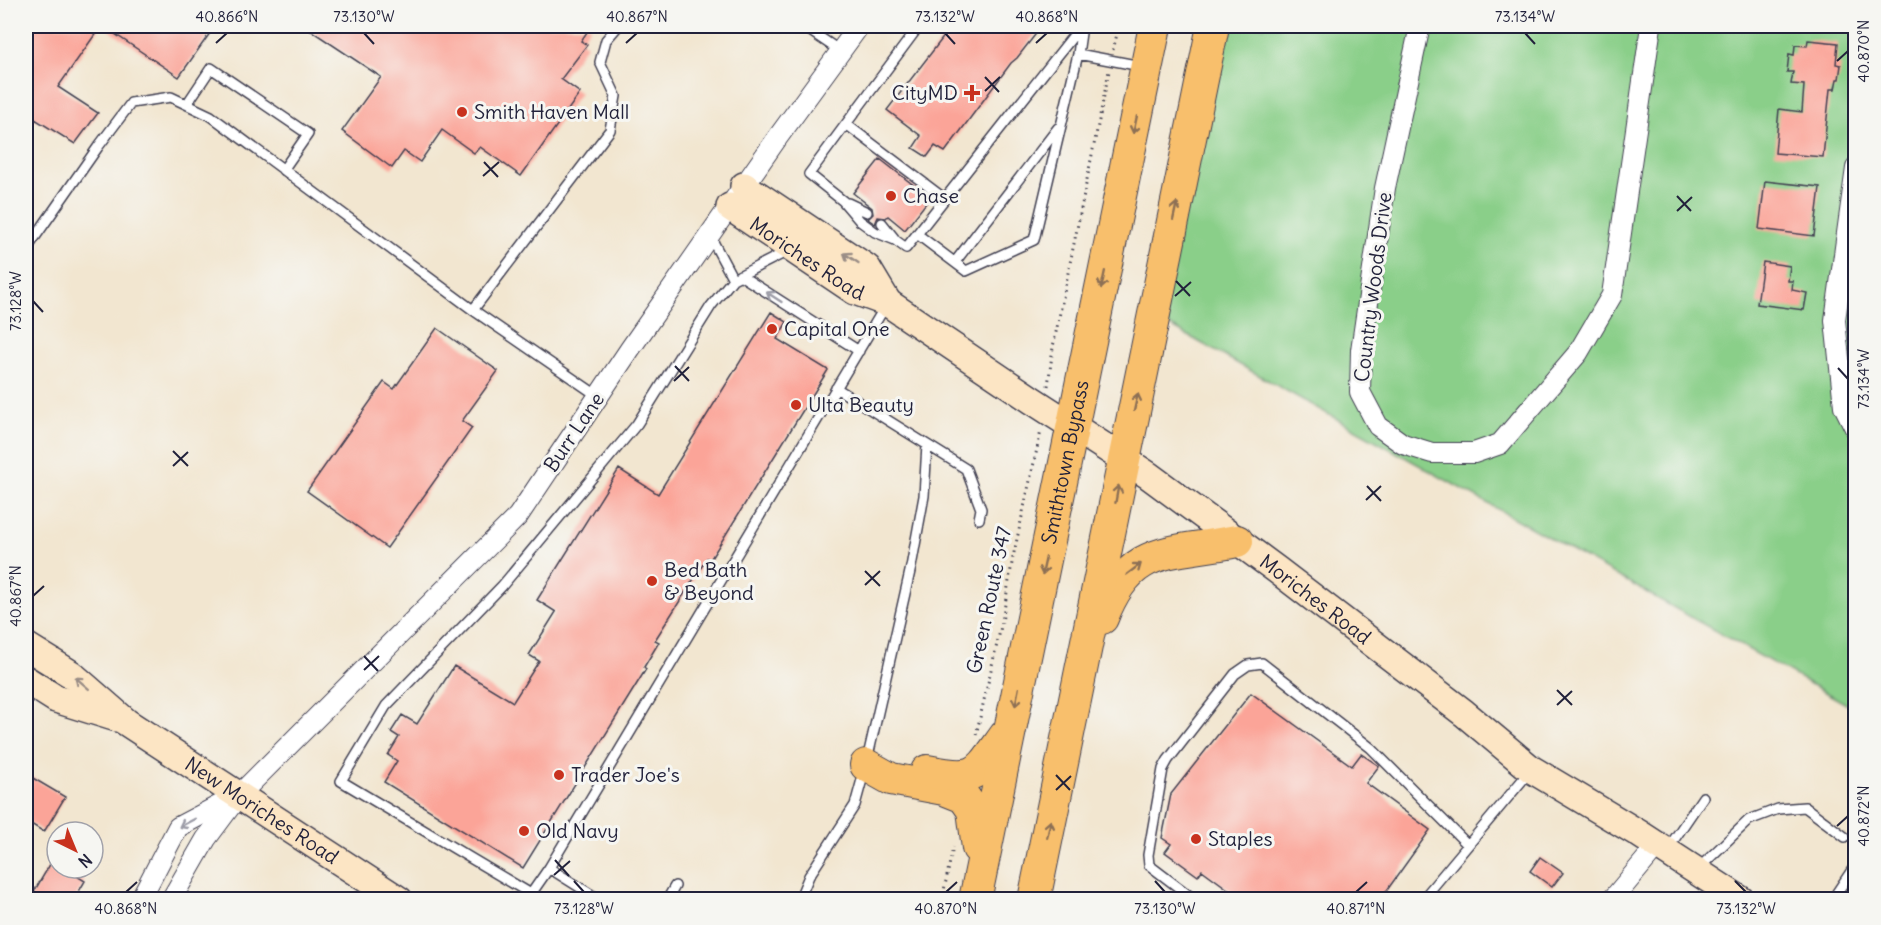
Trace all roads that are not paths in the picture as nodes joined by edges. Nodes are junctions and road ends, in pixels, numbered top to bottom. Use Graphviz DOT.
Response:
graph roads {
  1 [pos="618,26"];
  2 [pos="803,26"];
  3 [pos="859,26"];
  4 [pos="919,26"];
  5 [pos="1082,26"];
  6 [pos="1155,26"];
  7 [pos="1213,26"];
  8 [pos="1420,26"];
  9 [pos="1651,26"];
  10 [pos="840,51"];
  11 [pos="1078,54"];
  12 [pos="1146,68"];
  13 [pos="187,104"];
  14 [pos="846,124"];
  15 [pos="1062,124"];
  16 [pos="1856,168"];
  17 [pos="283,170"];
  18 [pos="737,196"];
  19 [pos="945,199"];
  20 [pos="843,201"];
  21 [pos="867,212"];
  22 [pos="882,224"];
  23 [pos="917,234"];
  24 [pos="709,236"];
  25 [pos="895,240"];
  26 [pos="793,249"];
  27 [pos="26,250"];
  28 [pos="955,262"];
  29 [pos="737,277"];
  30 [pos="888,303"];
  31 [pos="472,310"];
  32 [pos="859,351"];
  33 [pos="836,388"];
  34 [pos="598,396"];
  35 [pos="1073,426"];
  36 [pos="1856,430"];
  37 [pos="927,445"];
  38 [pos="1124,459"];
  39 [pos="979,519"];
  40 [pos="1237,541"];
  41 [pos="26,646"];
  42 [pos="1080,675"];
  43 [pos="26,680"];
  44 [pos="126,722"];
  45 [pos="1011,728"];
  46 [pos="866,765"];
  47 [pos="1531,769"];
  48 [pos="238,796"];
  49 [pos="1703,798"];
  50 [pos="1845,837"];
  51 [pos="1468,845"];
  52 [pos="1661,848"];
  53 [pos="1856,864"];
  54 [pos="549,868"];
  55 [pos="1696,871"];
  56 [pos="675,886"];
  57 [pos="978,888"];
  58 [pos="140,900"];
  59 [pos="171,900"];
  60 [pos="399,900"];
  61 [pos="600,900"];
  62 [pos="667,900"];
  63 [pos="800,900"];
  64 [pos="1034,900"];
  65 [pos="1195,900"];
  66 [pos="1422,900"];
  67 [pos="1612,900"];
  68 [pos="1741,900"];
  69 [pos="1832,900"];
  1 -- 31 [label="lane"];
  2 -- 10 [label="lane"];
  3 -- 10 [label="street, Burr Lane"];
  4 -- 14 [label="lane"];
  5 -- 11 [label="lane"];
  5 -- 19 [label="lane"];
  6 -- 12 [label="highway, Smithtown Bypass"];
  38 -- 7 [label="highway, one-way"];
  8 -- 9 [label="street, Country Woods Drive"];
  10 -- 18 [label="street, Burr Lane"];
  11 -- 12 [label="lane"];
  11 -- 15 [label="lane"];
  12 -- 35 [label="highway, Smithtown Bypass, one-way"];
  13 -- 17 [label="lane"];
  13 -- 17 [label="lane"];
  13 -- 27 [label="lane"];
  14 -- 19 [label="lane"];
  14 -- 20 [label="lane"];
  15 -- 28 [label="lane"];
  15 -- 28 [label="lane"];
  16 -- 36 [label="street"];
  17 -- 31 [label="lane"];
  18 -- 24 [label="street, Burr Lane"];
  18 -- 26 [label="main road, Moriches Road"];
  30 -- 18 [label="main road, Moriches Road, one-way"];
  19 -- 23 [label="lane"];
  20 -- 21 [label="lane"];
  20 -- 25 [label="lane"];
  22 -- 25 [label="lane"];
  23 -- 25 [label="lane"];
  23 -- 28 [label="lane"];
  24 -- 29 [label="lane"];
  24 -- 34 [label="street, Burr Lane"];
  26 -- 29 [label="lane"];
  26 -- 30 [label="main road, Moriches Road"];
  32 -- 29 [label="lane, one-way"];
  29 -- 54 [label="lane"];
  30 -- 32 [label="lane"];
  30 -- 35 [label="main road, Moriches Road"];
  31 -- 34 [label="lane"];
  32 -- 33 [label="lane"];
  33 -- 37 [label="lane"];
  33 -- 54 [label="lane"];
  34 -- 48 [label="street, Burr Lane"];
  35 -- 38 [label="main road, Moriches Road"];
  35 -- 45 [label="highway, Smithtown Bypass, one-way"];
  37 -- 39 [label="lane"];
  37 -- 46 [label="lane"];
  38 -- 40 [label="main road, Moriches Road"];
  42 -- 38 [label="highway, one-way"];
  42 -- 40 [label="highway, one-way"];
  40 -- 47 [label="main road, Moriches Road"];
  44 -- 41 [label="main road, New Moriches Road, one-way"];
  64 -- 42 [label="highway, one-way"];
  43 -- 44 [label="main road, New Moriches Road"];
  44 -- 48 [label="main road, New Moriches Road"];
  45 -- 46 [label="highway"];
  45 -- 57 [label="highway, Smithtown Bypass"];
  46 -- 57 [label="highway"];
  46 -- 63 [label="lane"];
  47 -- 51 [label="lane"];
  47 -- 52 [label="main road, Moriches Road"];
  48 -- 58 [label="street, one-way"];
  48 -- 59 [label="street"];
  48 -- 60 [label="main road, New Moriches Road"];
  49 -- 52 [label="lane"];
  50 -- 55 [label="lane"];
  51 -- 65 [label="lane"];
  51 -- 66 [label="lane"];
  52 -- 55 [label="main road, Moriches Road"];
  52 -- 67 [label="street"];
  53 -- 69 [label="lane"];
  54 -- 61 [label="lane"];
  55 -- 68 [label="main road, Moriches Road"];
  56 -- 62 [label="lane"];
}
